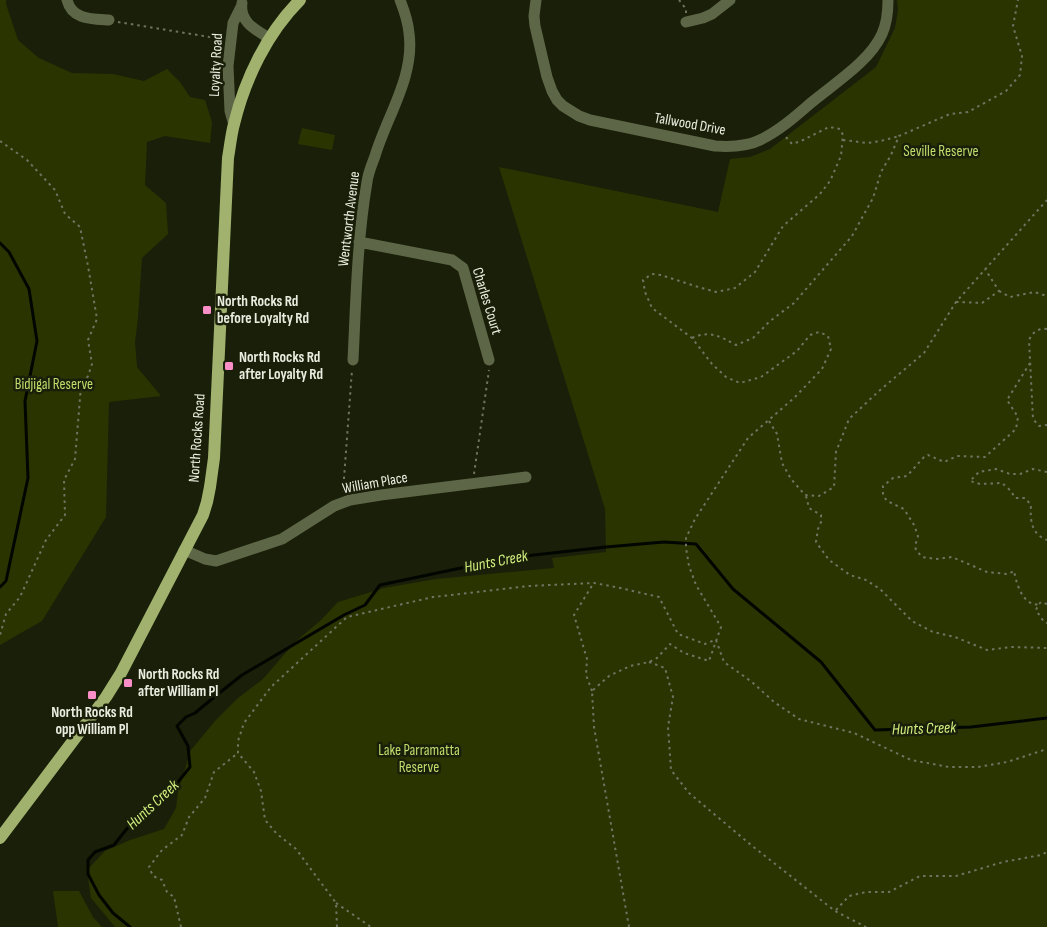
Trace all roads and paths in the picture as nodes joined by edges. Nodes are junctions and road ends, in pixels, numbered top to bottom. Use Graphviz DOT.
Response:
graph roads {
  1 [pos="68,0"];
  2 [pos="300,0"];
  3 [pos="400,0"];
  4 [pos="536,0"];
  5 [pos="679,0"];
  6 [pos="730,0"];
  7 [pos="888,0"];
  8 [pos="1018,0"];
  9 [pos="242,4"];
  10 [pos="109,20"];
  11 [pos="686,22"];
  12 [pos="269,38"];
  13 [pos="223,39"];
  14 [pos="234,125"];
  15 [pos="899,136"];
  16 [pos="779,140"];
  17 [pos="843,140"];
  18 [pos="0,141"];
  19 [pos="1047,200"];
  20 [pos="359,242"];
  21 [pos="985,270"];
  22 [pos="999,291"];
  23 [pos="1047,296"];
  24 [pos="956,302"];
  25 [pos="1047,329"];
  26 [pos="692,338"];
  27 [pos="353,360"];
  28 [pos="489,360"];
  29 [pos="1030,363"];
  30 [pos="769,421"];
  31 [pos="1047,425"];
  32 [pos="1047,472"];
  33 [pos="526,477"];
  34 [pos="472,484"];
  35 [pos="805,495"];
  36 [pos="343,502"];
  37 [pos="1047,540"];
  38 [pos="184,550"];
  39 [pos="594,583"];
  40 [pos="1047,604"];
  41 [pos="1038,605"];
  42 [pos="1047,623"];
  43 [pos="0,635"];
  44 [pos="716,639"];
  45 [pos="1047,648"];
  46 [pos="649,662"];
  47 [pos="592,691"];
  48 [pos="1047,749"];
  49 [pos="238,753"];
  50 [pos="0,838"];
  51 [pos="1047,852"];
  52 [pos="336,903"];
  53 [pos="835,911"];
  54 [pos="181,927"];
  55 [pos="337,927"];
  56 [pos="371,927"];
  57 [pos="629,927"];
  58 [pos="866,927"];
  1 -- 10 [label="street"];
  2 -- 12 [label="main road, North Rocks Road"];
  3 -- 20 [label="street, Wentworth Avenue"];
  4 -- 7 [label="street, Tallwood Drive"];
  5 -- 11 [label="path"];
  6 -- 11 [label="street"];
  8 -- 15 [label="path"];
  9 -- 12 [label="street, Loyalty Road"];
  9 -- 14 [label="street, Loyalty Road"];
  10 -- 13 [label="path"];
  12 -- 14 [label="main road, North Rocks Road"];
  14 -- 38 [label="main road, North Rocks Road"];
  15 -- 17 [label="path"];
  15 -- 26 [label="path"];
  16 -- 17 [label="path"];
  17 -- 26 [label="path"];
  18 -- 43 [label="path"];
  19 -- 21 [label="path"];
  20 -- 27 [label="street, Wentworth Avenue"];
  20 -- 28 [label="street, Charles Court"];
  21 -- 22 [label="path"];
  21 -- 24 [label="path"];
  22 -- 23 [label="path"];
  22 -- 24 [label="path"];
  24 -- 35 [label="path"];
  25 -- 29 [label="path"];
  26 -- 30 [label="path"];
  27 -- 36 [label="path"];
  28 -- 34 [label="path"];
  29 -- 31 [label="path"];
  29 -- 41 [label="path"];
  30 -- 35 [label="path"];
  30 -- 44 [label="path"];
  32 -- 37 [label="path"];
  33 -- 34 [label="street, William Place"];
  34 -- 36 [label="street, William Place"];
  35 -- 45 [label="path"];
  36 -- 38 [label="street, William Place"];
  38 -- 50 [label="main road, North Rocks Road"];
  39 -- 44 [label="path"];
  39 -- 47 [label="path"];
  39 -- 49 [label="path"];
  40 -- 41 [label="path"];
  41 -- 42 [label="path"];
  44 -- 46 [label="path"];
  44 -- 48 [label="path"];
  46 -- 47 [label="path"];
  46 -- 53 [label="path"];
  47 -- 57 [label="path"];
  49 -- 52 [label="path"];
  49 -- 54 [label="path"];
  51 -- 53 [label="path"];
  52 -- 55 [label="path"];
  52 -- 56 [label="path"];
  53 -- 58 [label="path"];
}
